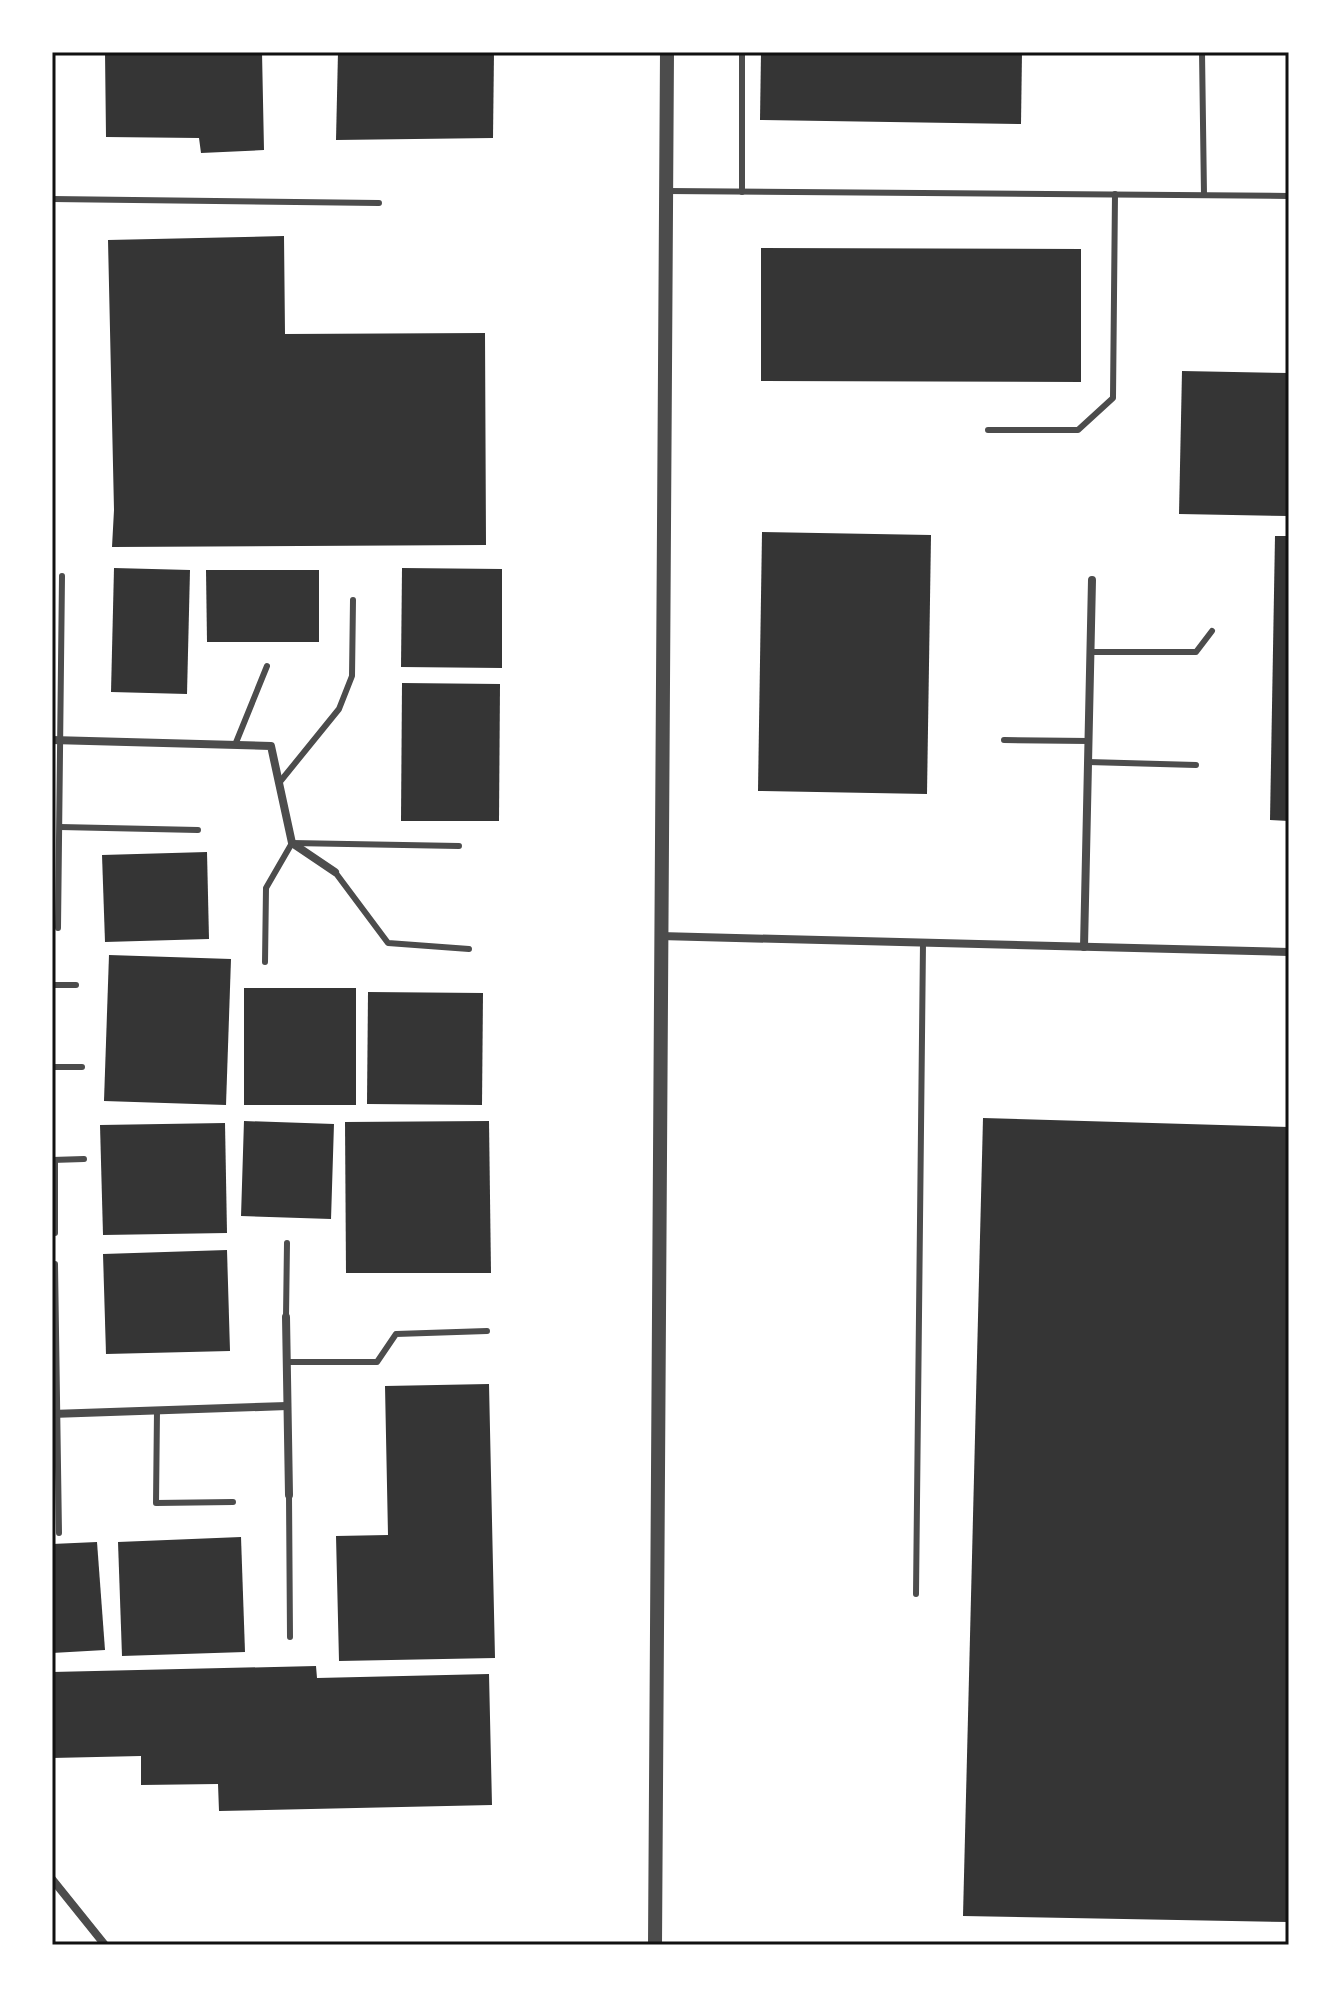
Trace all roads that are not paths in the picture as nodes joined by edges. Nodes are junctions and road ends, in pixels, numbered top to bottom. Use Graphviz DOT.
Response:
graph roads {
  1 [pos="667,52"];
  2 [pos="742,52"];
  3 [pos="1202,52"];
  4 [pos="668,191"];
  5 [pos="742,192"];
  6 [pos="1115,194"];
  7 [pos="1204,195"];
  8 [pos="1289,196"];
  9 [pos="52,199"];
  10 [pos="379,203"];
  11 [pos="988,430"];
  12 [pos="62,576"];
  13 [pos="1092,580"];
  14 [pos="353,600"];
  15 [pos="1212,631"];
  16 [pos="1090,652"];
  17 [pos="267,666"];
  18 [pos="57,740"];
  19 [pos="1004,740"];
  20 [pos="1089,741"];
  21 [pos="235,745"];
  22 [pos="1088,762"];
  23 [pos="1196,765"];
  24 [pos="279,783"];
  25 [pos="60,827"];
  26 [pos="198,830"];
  27 [pos="292,843"];
  28 [pos="459,846"];
  29 [pos="335,872"];
  30 [pos="58,928"];
  31 [pos="659,935"];
  32 [pos="923,943"];
  33 [pos="1084,947"];
  34 [pos="469,949"];
  35 [pos="1289,952"];
  36 [pos="265,962"];
  37 [pos="52,985"];
  38 [pos="76,985"];
  39 [pos="52,1067"];
  40 [pos="82,1067"];
  41 [pos="84,1159"];
  42 [pos="53,1160"];
  43 [pos="55,1233"];
  44 [pos="287,1243"];
  45 [pos="55,1264"];
  46 [pos="286,1317"];
  47 [pos="487,1331"];
  48 [pos="286,1362"];
  49 [pos="287,1406"];
  50 [pos="157,1411"];
  51 [pos="55,1414"];
  52 [pos="289,1495"];
  53 [pos="233,1502"];
  54 [pos="59,1533"];
  55 [pos="916,1594"];
  56 [pos="290,1637"];
  57 [pos="52,1879"];
  58 [pos="105,1945"];
  59 [pos="655,1945"];
  1 -- 4 [label="street"];
  2 -- 5 [label="lane"];
  3 -- 7 [label="lane"];
  4 -- 5 [label="lane"];
  4 -- 31 [label="street"];
  5 -- 6 [label="lane"];
  6 -- 7 [label="lane"];
  6 -- 11 [label="lane"];
  7 -- 8 [label="lane"];
  9 -- 10 [label="lane"];
  12 -- 18 [label="lane"];
  13 -- 16 [label="street"];
  14 -- 24 [label="lane"];
  15 -- 16 [label="lane"];
  16 -- 20 [label="street"];
  17 -- 21 [label="lane"];
  18 -- 21 [label="street"];
  18 -- 25 [label="lane"];
  19 -- 20 [label="lane"];
  20 -- 22 [label="street"];
  21 -- 24 [label="street"];
  22 -- 23 [label="lane"];
  22 -- 33 [label="street"];
  24 -- 27 [label="street"];
  25 -- 26 [label="lane"];
  25 -- 30 [label="lane"];
  27 -- 28 [label="lane"];
  27 -- 29 [label="street"];
  27 -- 36 [label="lane"];
  29 -- 34 [label="lane"];
  31 -- 32 [label="street"];
  31 -- 59 [label="street"];
  32 -- 33 [label="street"];
  32 -- 55 [label="lane"];
  33 -- 35 [label="street"];
  37 -- 38 [label="lane"];
  39 -- 40 [label="lane"];
  41 -- 42 [label="lane"];
  42 -- 43 [label="lane"];
  44 -- 46 [label="lane"];
  45 -- 51 [label="lane"];
  46 -- 48 [label="street"];
  47 -- 48 [label="lane"];
  48 -- 49 [label="street"];
  49 -- 50 [label="street"];
  49 -- 52 [label="street"];
  50 -- 51 [label="street"];
  50 -- 53 [label="lane"];
  51 -- 54 [label="lane"];
  52 -- 56 [label="lane"];
  57 -- 58 [label="street"];
}
